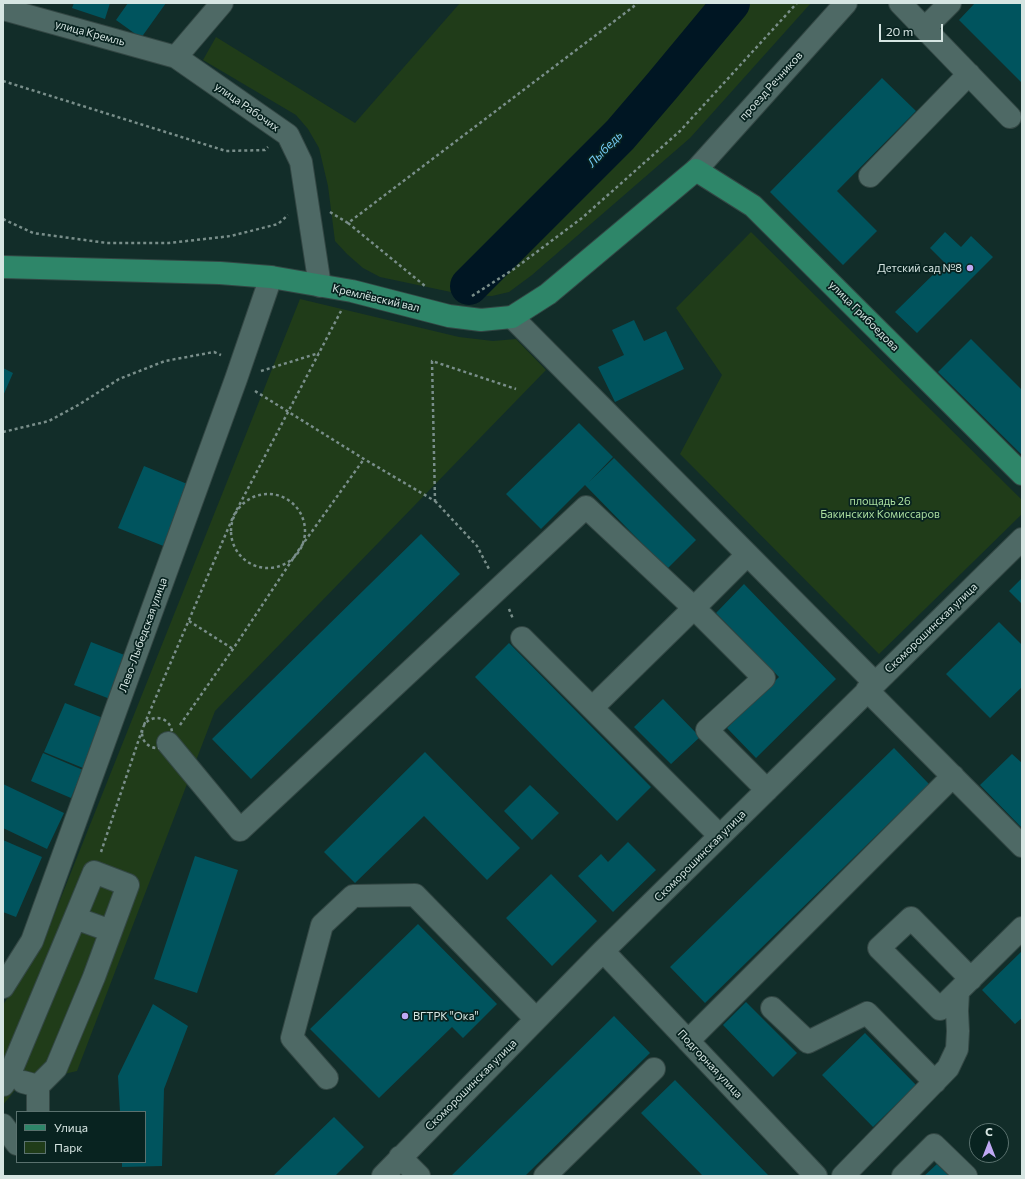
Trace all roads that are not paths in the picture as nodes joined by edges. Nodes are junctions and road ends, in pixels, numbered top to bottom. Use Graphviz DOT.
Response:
graph roads {
  1 [pos="222,3"];
  2 [pos="846,3"];
  3 [pos="900,3"];
  4 [pos="950,3"];
  5 [pos="3,9"];
  6 [pos="925,28"];
  7 [pos="176,57"];
  8 [pos="969,74"];
  9 [pos="1010,117"];
  10 [pos="696,170"];
  11 [pos="870,176"];
  12 [pos="3,267"];
  13 [pos="271,277"];
  14 [pos="320,286"];
  15 [pos="512,318"];
  16 [pos="1022,474"];
  17 [pos="1022,539"];
  18 [pos="747,555"];
  19 [pos="694,608"];
  20 [pos="522,638"];
  21 [pos="871,687"];
  22 [pos="592,708"];
  23 [pos="173,735"];
  24 [pos="953,776"];
  25 [pos="767,790"];
  26 [pos="720,836"];
  27 [pos="1022,846"];
  28 [pos="75,918"];
  29 [pos="1022,928"];
  30 [pos="111,931"];
  31 [pos="603,951"];
  32 [pos="3,987"];
  33 [pos="772,1008"];
  34 [pos="536,1019"];
  35 [pos="688,1041"];
  36 [pos="654,1069"];
  37 [pos="327,1078"];
  38 [pos="6,1082"];
  39 [pos="934,1082"];
  40 [pos="38,1086"];
  41 [pos="38,1111"];
  42 [pos="3,1125"];
  43 [pos="16,1143"];
  44 [pos="400,1157"];
  45 [pos="383,1176"];
  46 [pos="419,1176"];
  47 [pos="545,1176"];
  48 [pos="816,1176"];
  49 [pos="843,1176"];
  50 [pos="903,1176"];
  51 [pos="966,1176"];
  1 -- 7 [label="street"];
  2 -- 10 [label="street, проезд Речников"];
  3 -- 6 [label="street"];
  4 -- 6 [label="street"];
  5 -- 7 [label="street, улица Кремль"];
  6 -- 8 [label="street"];
  7 -- 14 [label="street, улица Рабочих"];
  8 -- 9 [label="street"];
  8 -- 11 [label="street"];
  10 -- 15 [label="main road, Кремлёвский вал"];
  10 -- 16 [label="main road, улица Грибоедова"];
  12 -- 13 [label="main road, Кремлёвский вал"];
  13 -- 14 [label="main road, Кремлёвский вал"];
  13 -- 32 [label="street, Лево-Лыбедская улица"];
  14 -- 15 [label="main road, Кремлёвский вал"];
  15 -- 18 [label="street"];
  17 -- 21 [label="street, Скоморошинская улица"];
  18 -- 19 [label="street"];
  18 -- 21 [label="street"];
  19 -- 22 [label="street"];
  19 -- 23 [label="street"];
  19 -- 25 [label="street"];
  20 -- 22 [label="street"];
  21 -- 24 [label="street"];
  21 -- 25 [label="street, Скоморошинская улица"];
  22 -- 26 [label="street"];
  24 -- 27 [label="street"];
  24 -- 35 [label="street"];
  25 -- 26 [label="street, Скоморошинская улица"];
  26 -- 31 [label="street, Скоморошинская улица"];
  28 -- 30 [label="street"];
  28 -- 30 [label="street"];
  28 -- 38 [label="street"];
  29 -- 39 [label="street"];
  30 -- 40 [label="street"];
  31 -- 34 [label="street, Скоморошинская улица"];
  31 -- 35 [label="street, Подгорная улица"];
  33 -- 39 [label="street"];
  34 -- 37 [label="street"];
  34 -- 44 [label="street, Скоморошинская улица"];
  35 -- 48 [label="street, Подгорная улица"];
  36 -- 47 [label="street"];
  38 -- 40 [label="street"];
  39 -- 49 [label="street"];
  40 -- 41 [label="street"];
  42 -- 43 [label="street"];
  44 -- 45 [label="street, Скоморошинская улица"];
  44 -- 46 [label="street"];
  50 -- 51 [label="street"];
}
